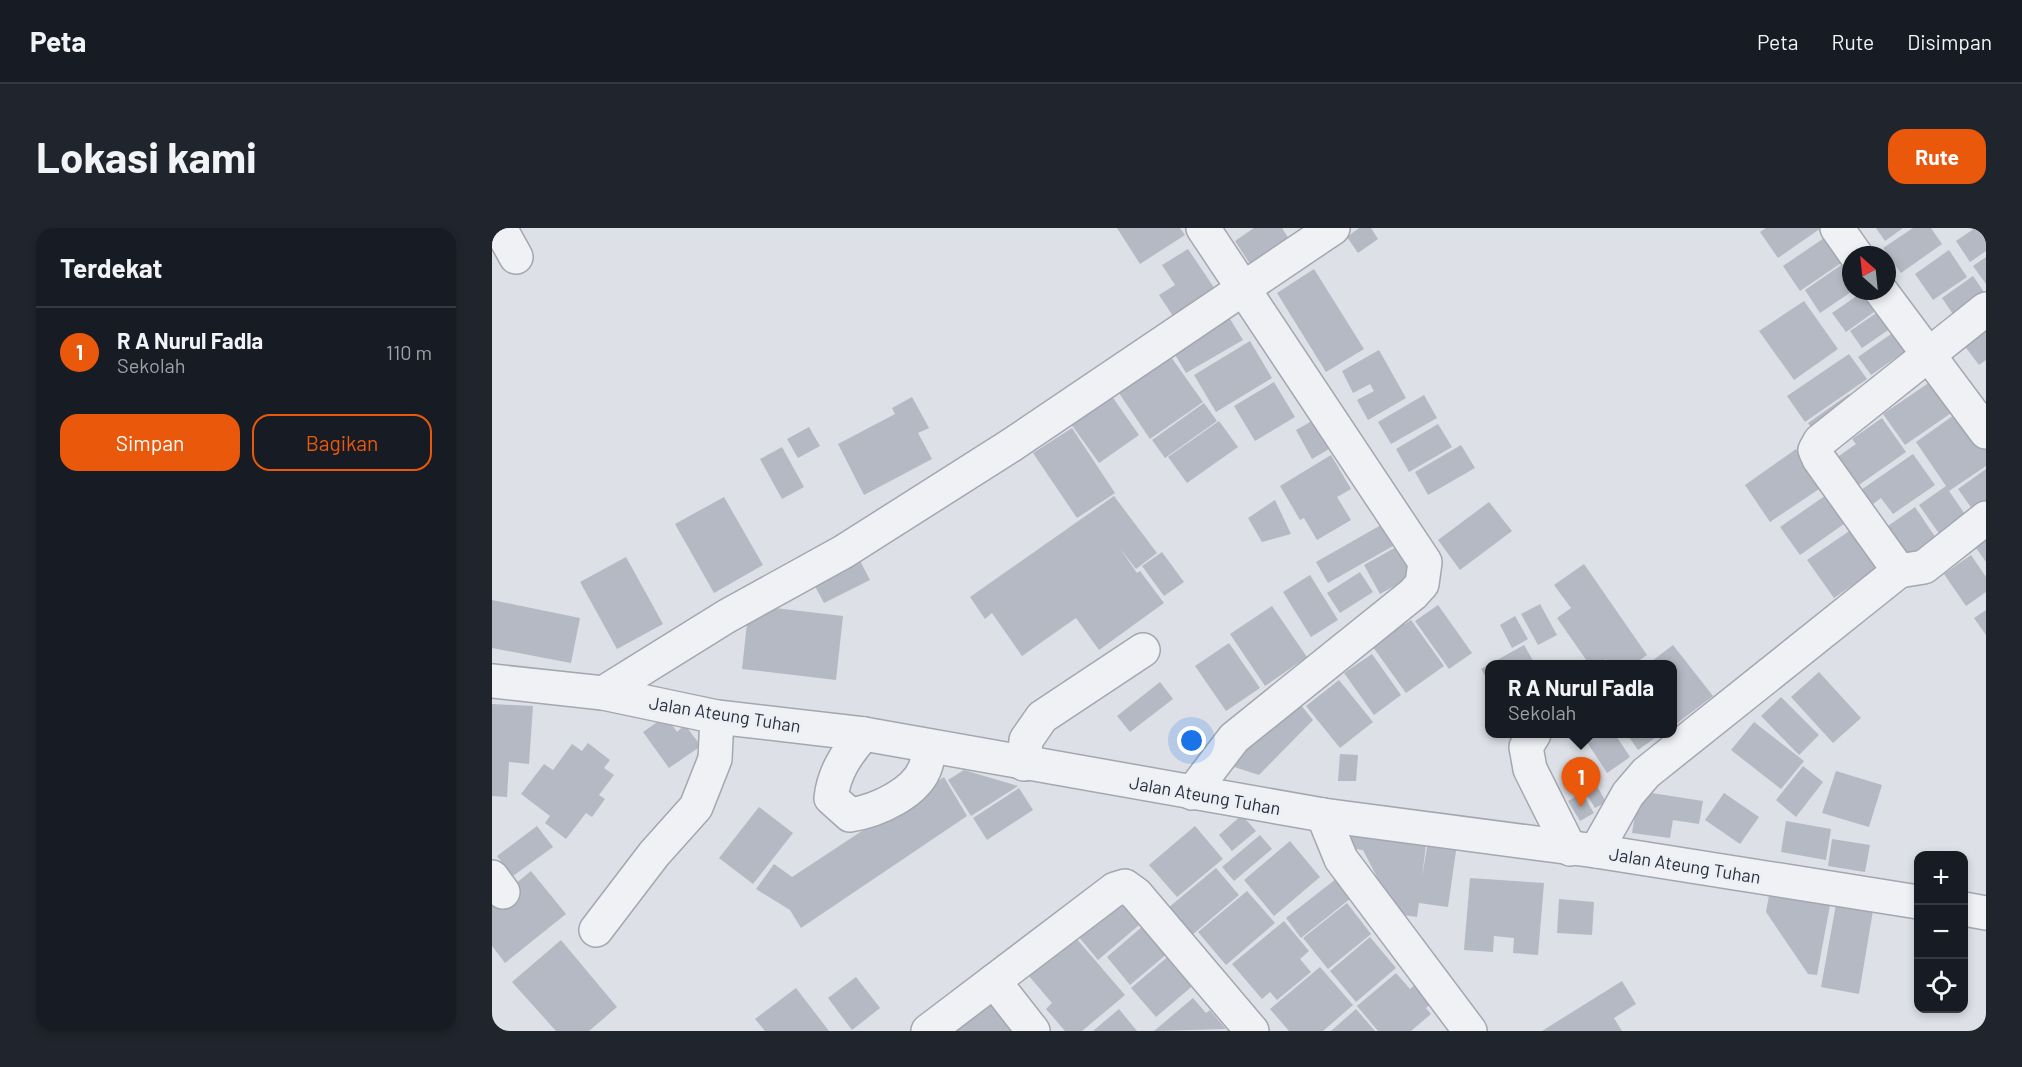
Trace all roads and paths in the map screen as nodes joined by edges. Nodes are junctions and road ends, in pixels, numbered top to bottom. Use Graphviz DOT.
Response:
graph roads {
  1 [pos="500,228"];
  2 [pos="1203,228"];
  3 [pos="1333,228"];
  4 [pos="1837,228"];
  5 [pos="1850,246"];
  6 [pos="516,257"];
  7 [pos="1244,289"];
  8 [pos="1887,300"];
  9 [pos="1986,309"];
  10 [pos="1928,357"];
  11 [pos="1986,432"];
  12 [pos="1986,518"];
  13 [pos="1899,571"];
  14 [pos="1143,650"];
  15 [pos="492,681"];
  16 [pos="603,693"];
  17 [pos="717,717"];
  18 [pos="864,734"];
  19 [pos="1532,738"];
  20 [pos="929,747"];
  21 [pos="1024,764"];
  22 [pos="1192,793"];
  23 [pos="1323,815"];
  24 [pos="1583,850"];
  25 [pos="1914,901"];
  26 [pos="1968,910"];
  27 [pos="1986,913"];
  28 [pos="596,930"];
  29 [pos="994,981"];
  30 [pos="1453,1025"];
  31 [pos="928,1031"];
  32 [pos="1033,1031"];
  33 [pos="1252,1031"];
  1 -- 6 [label="street"];
  2 -- 7 [label="street"];
  3 -- 7 [label="street"];
  4 -- 5 [label="street"];
  7 -- 16 [label="street"];
  7 -- 22 [label="street"];
  8 -- 10 [label="street"];
  9 -- 10 [label="street"];
  10 -- 11 [label="street"];
  10 -- 13 [label="street"];
  12 -- 13 [label="street"];
  13 -- 24 [label="street"];
  14 -- 21 [label="street"];
  15 -- 16 [label="street, Jalan Ateung Tuhan"];
  16 -- 17 [label="street, Jalan Ateung Tuhan"];
  17 -- 18 [label="street, Jalan Ateung Tuhan"];
  17 -- 28 [label="street"];
  18 -- 20 [label="street, Jalan Ateung Tuhan"];
  18 -- 20 [label="street"];
  19 -- 24 [label="street"];
  20 -- 21 [label="street, Jalan Ateung Tuhan"];
  21 -- 22 [label="street, Jalan Ateung Tuhan"];
  22 -- 23 [label="street, Jalan Ateung Tuhan"];
  23 -- 24 [label="street, Jalan Ateung Tuhan"];
  23 -- 30 [label="street"];
  24 -- 25 [label="street, Jalan Ateung Tuhan"];
  26 -- 27 [label="street"];
  29 -- 31 [label="street"];
  29 -- 32 [label="street"];
  29 -- 33 [label="street"];
}
